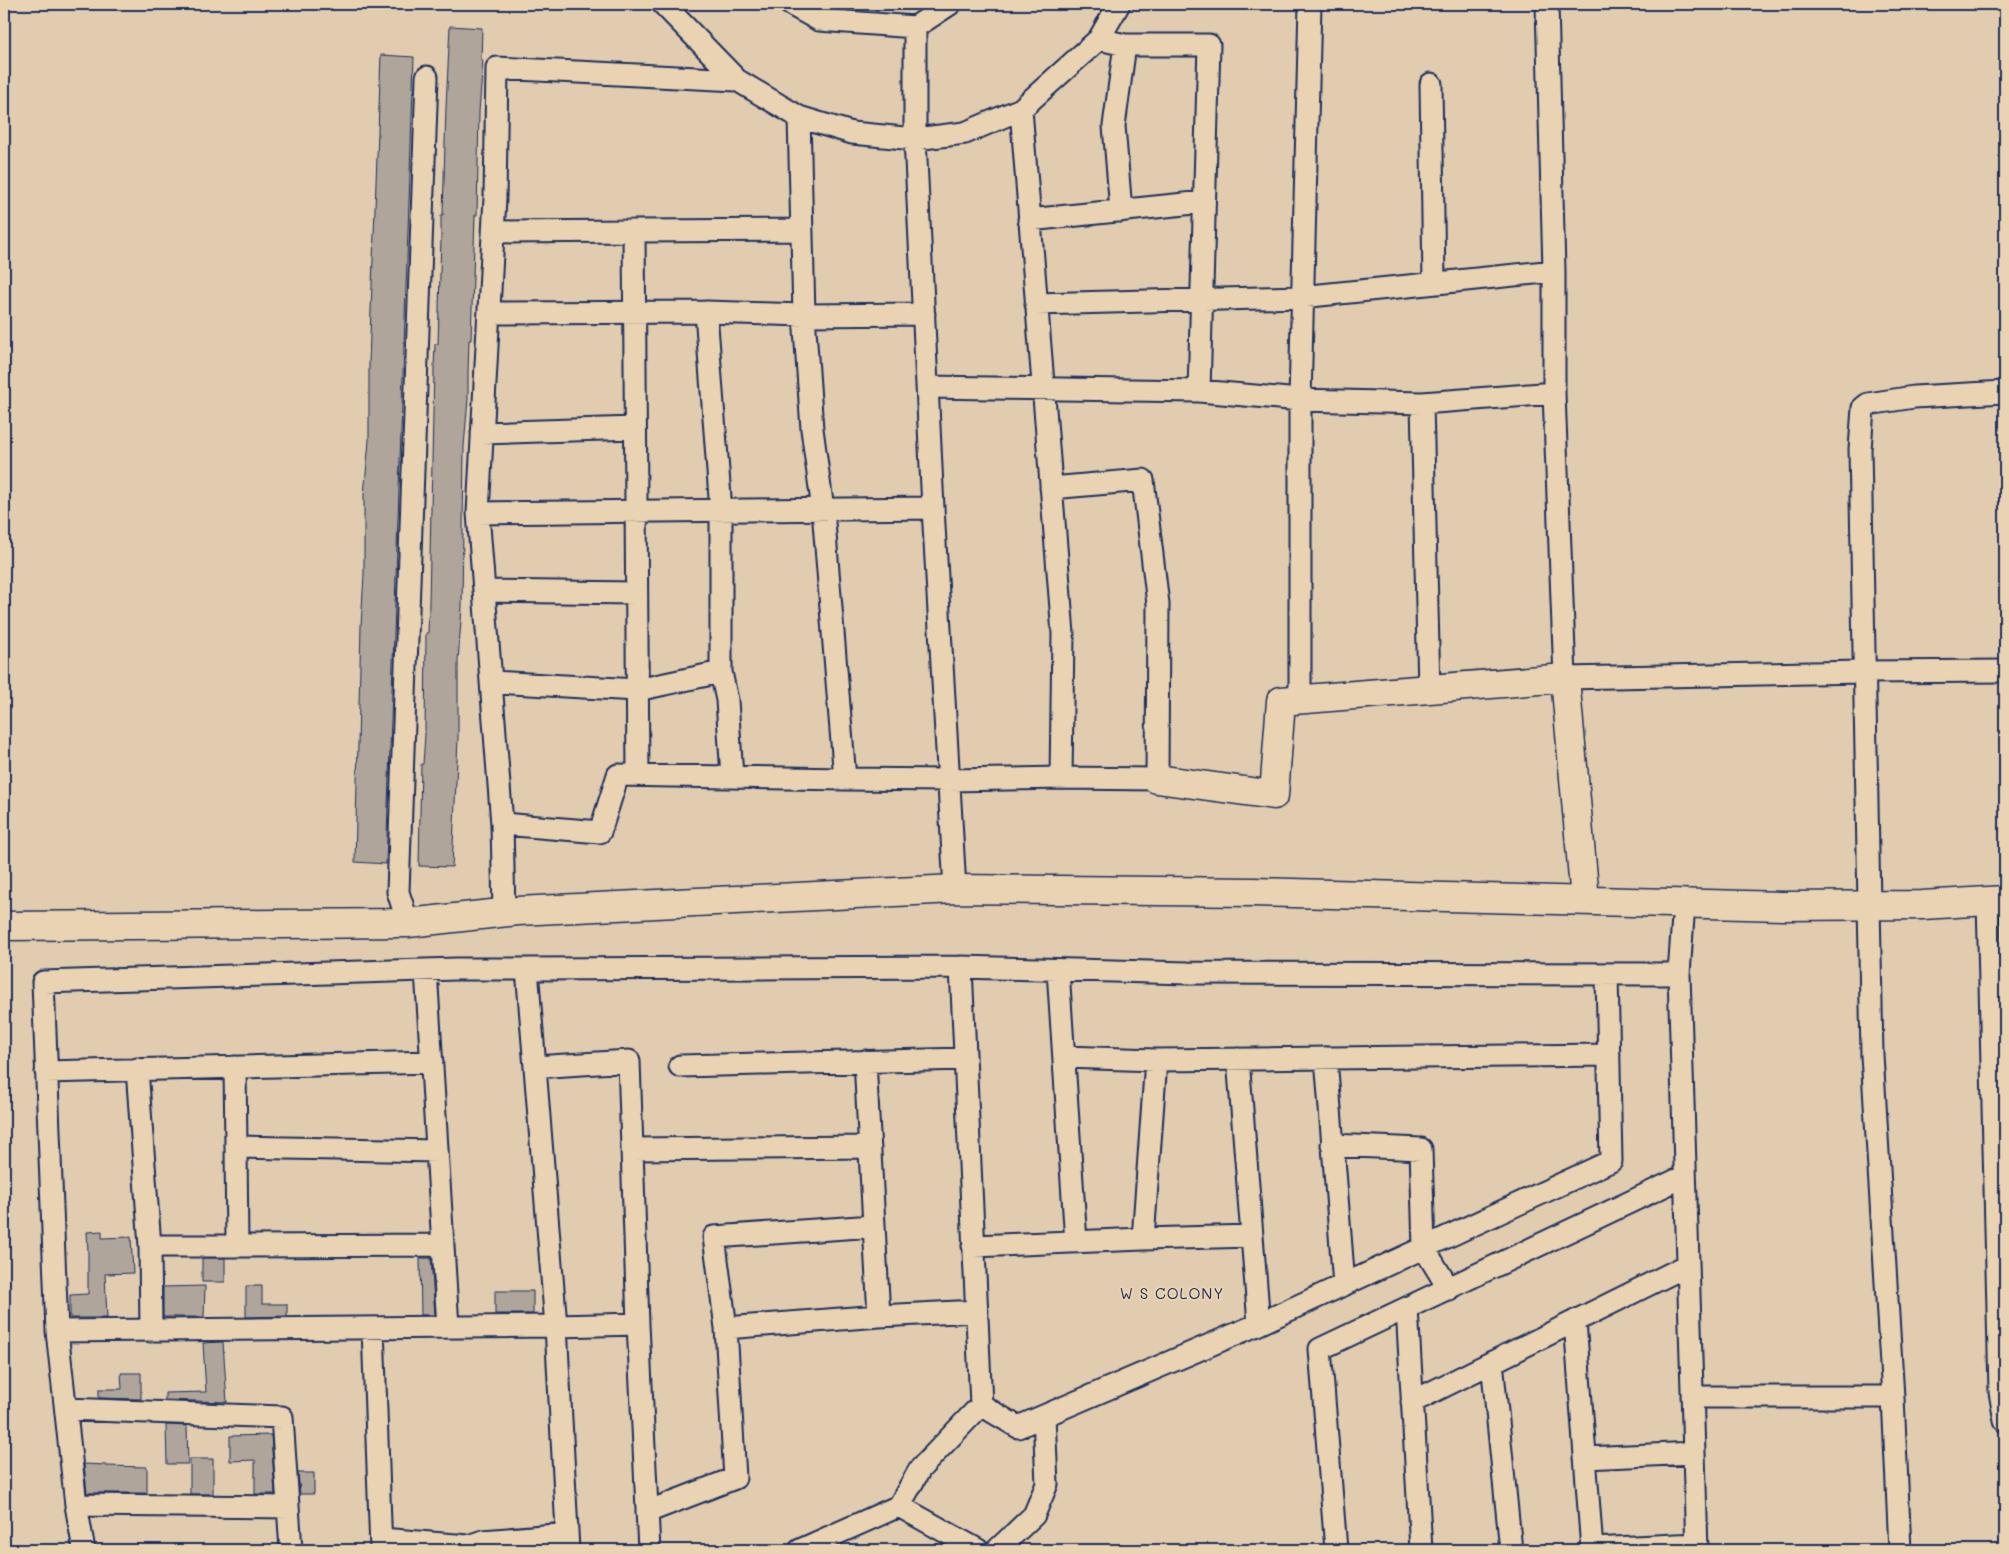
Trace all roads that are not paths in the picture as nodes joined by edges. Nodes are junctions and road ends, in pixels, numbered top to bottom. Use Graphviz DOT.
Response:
graph roads {
  1 [pos="663,4"];
  2 [pos="790,4"];
  3 [pos="950,4"];
  4 [pos="1119,4"];
  5 [pos="1310,4"];
  6 [pos="1547,4"];
  7 [pos="915,27"];
  8 [pos="1099,39"];
  9 [pos="1125,45"];
  10 [pos="427,78"];
  11 [pos="737,80"];
  12 [pos="1431,84"];
  13 [pos="1022,109"];
  14 [pos="799,117"];
  15 [pos="915,139"];
  16 [pos="1204,202"];
  17 [pos="1121,211"];
  18 [pos="1029,220"];
  19 [pos="801,230"];
  20 [pos="494,232"];
  21 [pos="634,232"];
  22 [pos="1554,271"];
  23 [pos="1434,283"];
  24 [pos="1301,298"];
  25 [pos="1201,300"];
  26 [pos="1036,304"];
  27 [pos="634,312"];
  28 [pos="706,312"];
  29 [pos="488,313"];
  30 [pos="924,314"];
  31 [pos="804,315"];
  32 [pos="927,387"];
  33 [pos="1043,387"];
  34 [pos="1199,391"];
  35 [pos="2005,392"];
  36 [pos="1554,393"];
  37 [pos="1300,400"];
  38 [pos="1422,403"];
  39 [pos="635,428"];
  40 [pos="482,433"];
  41 [pos="1051,488"];
  42 [pos="933,508"];
  43 [pos="824,510"];
  44 [pos="721,511"];
  45 [pos="636,512"];
  46 [pos="478,513"];
  47 [pos="484,591"];
  48 [pos="636,593"];
  49 [pos="2005,671"];
  50 [pos="721,672"];
  51 [pos="1864,672"];
  52 [pos="1565,678"];
  53 [pos="491,682"];
  54 [pos="1429,689"];
  55 [pos="637,690"];
  56 [pos="1300,699"];
  57 [pos="638,775"];
  58 [pos="732,777"];
  59 [pos="845,778"];
  60 [pos="1061,778"];
  61 [pos="1157,779"];
  62 [pos="948,780"];
  63 [pos="502,824"];
  64 [pos="955,889"];
  65 [pos="1585,900"];
  66 [pos="1997,901"];
  67 [pos="1684,903"];
  68 [pos="1868,906"];
  69 [pos="504,913"];
  70 [pos="408,923"];
  71 [pos="4,926"];
  72 [pos="961,967"];
  73 [pos="527,969"];
  74 [pos="426,970"];
  75 [pos="1058,970"];
  76 [pos="1607,974"];
  77 [pos="1678,974"];
  78 [pos="1609,1055"];
  79 [pos="1064,1057"];
  80 [pos="1238,1058"];
  81 [pos="1326,1058"];
  82 [pos="965,1059"];
  83 [pos="1156,1060"];
  84 [pos="865,1061"];
  85 [pos="432,1062"];
  86 [pos="680,1066"];
  87 [pos="234,1067"];
  88 [pos="535,1067"];
  89 [pos="137,1069"];
  90 [pos="46,1072"];
  91 [pos="1332,1145"];
  92 [pos="236,1147"];
  93 [pos="870,1147"];
  94 [pos="632,1150"];
  95 [pos="437,1151"];
  96 [pos="1685,1176"];
  97 [pos="874,1226"];
  98 [pos="1252,1236"];
  99 [pos="1143,1240"];
  100 [pos="1076,1242"];
  101 [pos="443,1245"];
  102 [pos="150,1246"];
  103 [pos="237,1246"];
  104 [pos="973,1246"];
  105 [pos="1424,1248"];
  106 [pos="1688,1265"];
  107 [pos="1344,1285"];
  108 [pos="1449,1289"];
  109 [pos="1406,1308"];
  110 [pos="977,1311"];
  111 [pos="879,1316"];
  112 [pos="1575,1321"];
  113 [pos="638,1324"];
  114 [pos="1259,1324"];
  115 [pos="556,1326"];
  116 [pos="448,1327"];
  117 [pos="373,1328"];
  118 [pos="726,1328"];
  119 [pos="57,1331"];
  120 [pos="150,1331"];
  121 [pos="1492,1362"];
  122 [pos="1692,1397"];
  123 [pos="1893,1397"];
  124 [pos="1412,1402"];
  125 [pos="980,1405"];
  126 [pos="66,1409"];
  127 [pos="1044,1416"];
  128 [pos="2005,1421"];
  129 [pos="1018,1427"];
  130 [pos="1045,1448"];
  131 [pos="1694,1452"];
  132 [pos="1585,1458"];
  133 [pos="76,1505"];
  134 [pos="899,1506"];
  135 [pos="288,1508"];
  136 [pos="647,1512"];
  137 [pos="567,1542"];
  138 [pos="381,1545"];
  139 [pos="1697,1547"];
  140 [pos="468,1548"];
  141 [pos="809,1549"];
  142 [pos="84,1550"];
  143 [pos="291,1550"];
  144 [pos="649,1550"];
  145 [pos="978,1550"];
  146 [pos="997,1550"];
  147 [pos="1336,1550"];
  148 [pos="1421,1550"];
  149 [pos="1511,1550"];
  150 [pos="1592,1550"];
  151 [pos="1900,1550"];
  1 -- 11 [label="street"];
  2 -- 7 [label="street"];
  3 -- 7 [label="street"];
  4 -- 8 [label="street"];
  5 -- 24 [label="street"];
  6 -- 22 [label="street"];
  7 -- 15 [label="street"];
  8 -- 9 [label="street"];
  8 -- 13 [label="street"];
  9 -- 16 [label="street"];
  9 -- 17 [label="street"];
  10 -- 70 [label="street"];
  11 -- 14 [label="street"];
  11 -- 20 [label="street"];
  12 -- 23 [label="street"];
  13 -- 15 [label="street"];
  13 -- 18 [label="street"];
  14 -- 15 [label="street"];
  14 -- 19 [label="street"];
  15 -- 30 [label="street"];
  16 -- 17 [label="street"];
  16 -- 25 [label="street"];
  17 -- 18 [label="street"];
  18 -- 26 [label="street"];
  19 -- 21 [label="street"];
  19 -- 31 [label="street"];
  20 -- 21 [label="street"];
  20 -- 29 [label="street"];
  21 -- 27 [label="street"];
  22 -- 23 [label="street"];
  22 -- 36 [label="street"];
  23 -- 24 [label="street"];
  24 -- 25 [label="street"];
  24 -- 37 [label="street"];
  25 -- 26 [label="street"];
  25 -- 34 [label="street"];
  26 -- 33 [label="street"];
  27 -- 28 [label="street"];
  27 -- 29 [label="street"];
  27 -- 39 [label="street"];
  28 -- 31 [label="street"];
  28 -- 44 [label="street"];
  29 -- 40 [label="street"];
  30 -- 31 [label="street"];
  30 -- 32 [label="street"];
  31 -- 43 [label="street"];
  32 -- 33 [label="street"];
  32 -- 42 [label="street"];
  33 -- 34 [label="street"];
  33 -- 41 [label="street"];
  34 -- 37 [label="street"];
  35 -- 51 [label="street"];
  36 -- 38 [label="street"];
  36 -- 52 [label="street"];
  37 -- 38 [label="street"];
  37 -- 56 [label="street"];
  38 -- 54 [label="street"];
  39 -- 40 [label="street"];
  39 -- 45 [label="street"];
  40 -- 46 [label="street"];
  41 -- 60 [label="street"];
  41 -- 61 [label="street"];
  42 -- 43 [label="street"];
  42 -- 62 [label="street"];
  43 -- 44 [label="street"];
  43 -- 59 [label="street"];
  44 -- 45 [label="street"];
  44 -- 50 [label="street"];
  45 -- 46 [label="street"];
  45 -- 48 [label="street"];
  46 -- 47 [label="street"];
  47 -- 48 [label="street"];
  47 -- 53 [label="street"];
  48 -- 55 [label="street"];
  49 -- 51 [label="street"];
  50 -- 55 [label="street"];
  50 -- 58 [label="street"];
  51 -- 52 [label="street"];
  51 -- 68 [label="street"];
  52 -- 54 [label="main road"];
  52 -- 65 [label="main road"];
  53 -- 55 [label="street"];
  53 -- 63 [label="street"];
  54 -- 56 [label="main road"];
  55 -- 57 [label="street"];
  56 -- 61 [label="main road"];
  57 -- 58 [label="street"];
  57 -- 63 [label="street"];
  58 -- 59 [label="street"];
  59 -- 62 [label="street"];
  60 -- 61 [label="street"];
  60 -- 62 [label="street"];
  62 -- 64 [label="street"];
  63 -- 69 [label="street"];
  64 -- 65 [label="main road"];
  64 -- 69 [label="main road"];
  65 -- 67 [label="main road"];
  66 -- 68 [label="main road"];
  66 -- 128 [label="street"];
  67 -- 68 [label="main road"];
  67 -- 77 [label="street"];
  68 -- 123 [label="street"];
  69 -- 70 [label="main road"];
  70 -- 71 [label="main road"];
  72 -- 73 [label="street"];
  72 -- 75 [label="street"];
  72 -- 82 [label="street"];
  73 -- 74 [label="street"];
  73 -- 88 [label="street"];
  74 -- 85 [label="street"];
  74 -- 90 [label="street"];
  75 -- 76 [label="street"];
  75 -- 79 [label="street"];
  76 -- 77 [label="street"];
  76 -- 78 [label="street"];
  77 -- 96 [label="street"];
  78 -- 81 [label="street"];
  78 -- 105 [label="street"];
  79 -- 83 [label="street"];
  79 -- 100 [label="street"];
  80 -- 81 [label="street"];
  80 -- 83 [label="street"];
  80 -- 98 [label="street"];
  81 -- 91 [label="street"];
  82 -- 84 [label="street"];
  82 -- 104 [label="street"];
  83 -- 99 [label="street"];
  84 -- 86 [label="street"];
  84 -- 93 [label="street"];
  85 -- 87 [label="street"];
  85 -- 95 [label="street"];
  87 -- 89 [label="street"];
  87 -- 92 [label="street"];
  88 -- 94 [label="street"];
  88 -- 115 [label="street"];
  89 -- 90 [label="street"];
  89 -- 102 [label="street"];
  90 -- 119 [label="street"];
  91 -- 105 [label="street"];
  91 -- 107 [label="street"];
  92 -- 95 [label="street"];
  92 -- 103 [label="street"];
  93 -- 94 [label="street"];
  93 -- 97 [label="street"];
  94 -- 113 [label="street"];
  95 -- 101 [label="street"];
  96 -- 106 [label="street"];
  96 -- 108 [label="street"];
  97 -- 111 [label="street"];
  97 -- 118 [label="street"];
  98 -- 99 [label="street"];
  98 -- 114 [label="street"];
  99 -- 100 [label="street"];
  100 -- 104 [label="street"];
  101 -- 103 [label="street"];
  101 -- 116 [label="street"];
  102 -- 103 [label="street"];
  102 -- 120 [label="street"];
  104 -- 110 [label="street"];
  105 -- 107 [label="street"];
  105 -- 108 [label="street"];
  106 -- 112 [label="street"];
  106 -- 122 [label="street"];
  107 -- 114 [label="street"];
  108 -- 109 [label="street"];
  109 -- 124 [label="street"];
  109 -- 147 [label="street"];
  110 -- 111 [label="street"];
  110 -- 125 [label="street"];
  111 -- 118 [label="street"];
  112 -- 121 [label="street"];
  112 -- 132 [label="street"];
  113 -- 115 [label="street"];
  113 -- 136 [label="street"];
  114 -- 127 [label="street"];
  115 -- 116 [label="street"];
  115 -- 137 [label="street"];
  116 -- 117 [label="street"];
  117 -- 120 [label="street"];
  117 -- 138 [label="street"];
  118 -- 136 [label="street"];
  119 -- 120 [label="street"];
  119 -- 126 [label="street"];
  121 -- 124 [label="street"];
  121 -- 149 [label="street"];
  122 -- 123 [label="street"];
  122 -- 131 [label="street"];
  123 -- 151 [label="street"];
  124 -- 148 [label="street"];
  125 -- 129 [label="street"];
  125 -- 134 [label="street"];
  126 -- 133 [label="street"];
  126 -- 135 [label="street"];
  127 -- 129 [label="street"];
  127 -- 130 [label="street"];
  129 -- 130 [label="street"];
  130 -- 146 [label="street"];
  131 -- 132 [label="street"];
  131 -- 139 [label="street"];
  132 -- 150 [label="street"];
  133 -- 135 [label="street"];
  133 -- 142 [label="street"];
  134 -- 141 [label="street"];
  134 -- 145 [label="street"];
  135 -- 143 [label="street"];
  136 -- 144 [label="street"];
  137 -- 140 [label="street"];
  138 -- 140 [label="street"];
  139 -- 150 [label="street"];
}
